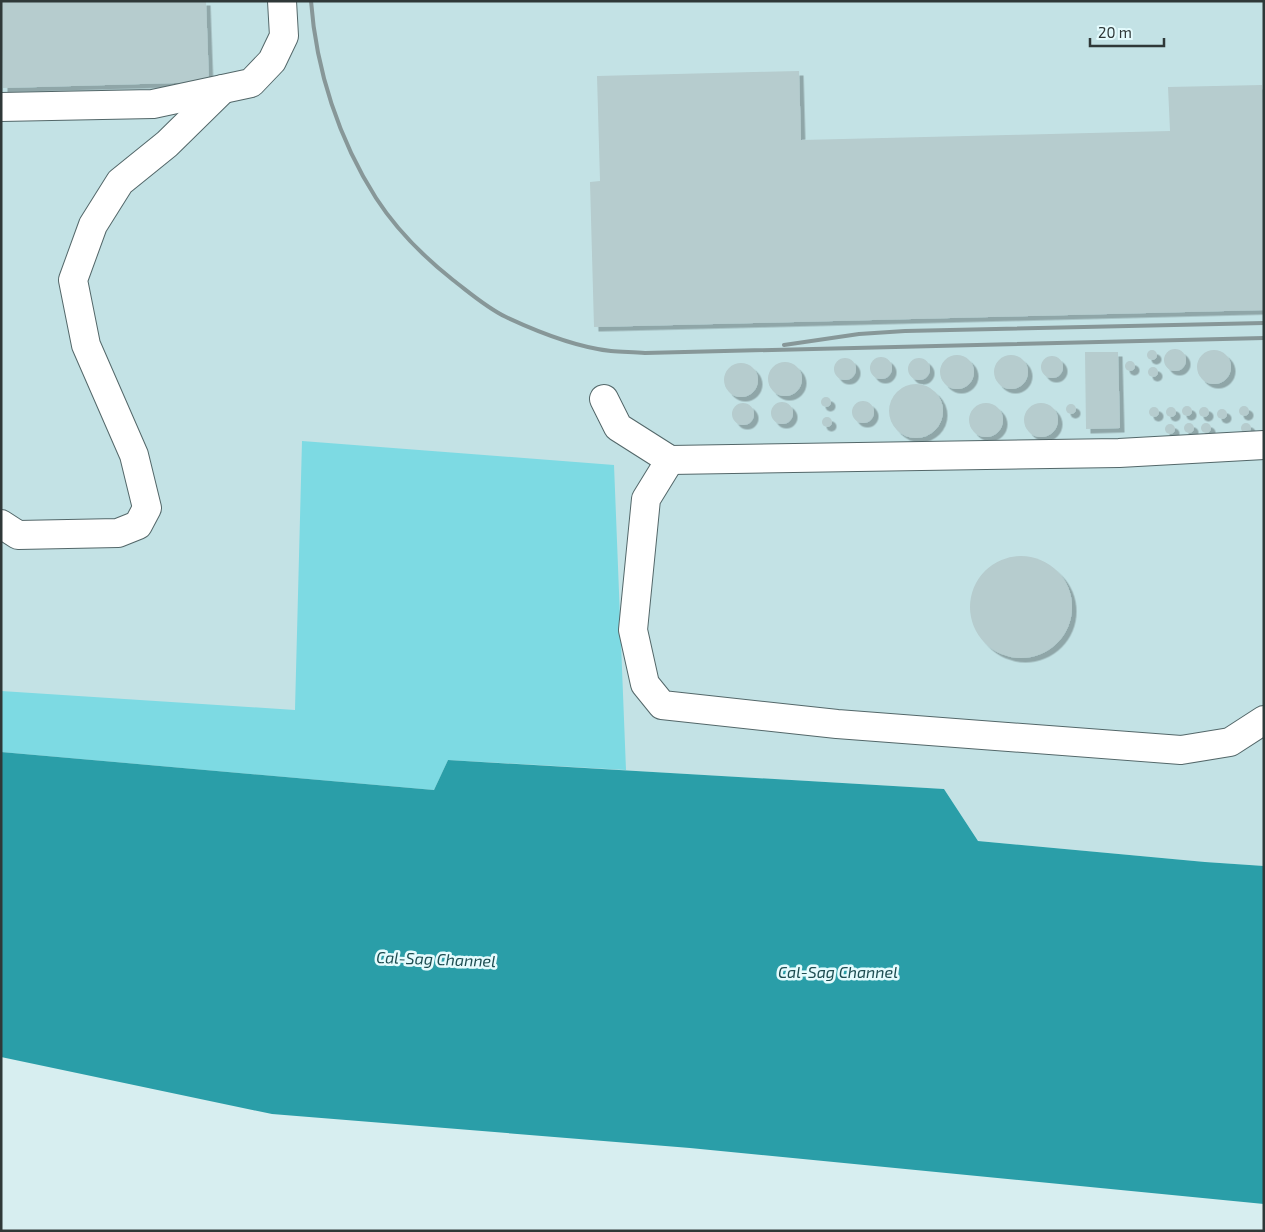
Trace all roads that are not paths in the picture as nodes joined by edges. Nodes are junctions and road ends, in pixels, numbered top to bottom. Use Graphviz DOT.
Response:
graph roads {
  1 [pos="282,1"];
  2 [pos="223,89"];
  3 [pos="1,107"];
  4 [pos="604,399"];
  5 [pos="1264,445"];
  6 [pos="670,460"];
  7 [pos="1,524"];
  8 [pos="1264,720"];
  1 -- 2 [label="lane"];
  2 -- 3 [label="lane"];
  2 -- 7 [label="lane"];
  4 -- 6 [label="lane"];
  5 -- 6 [label="lane"];
  6 -- 8 [label="lane"];
}
